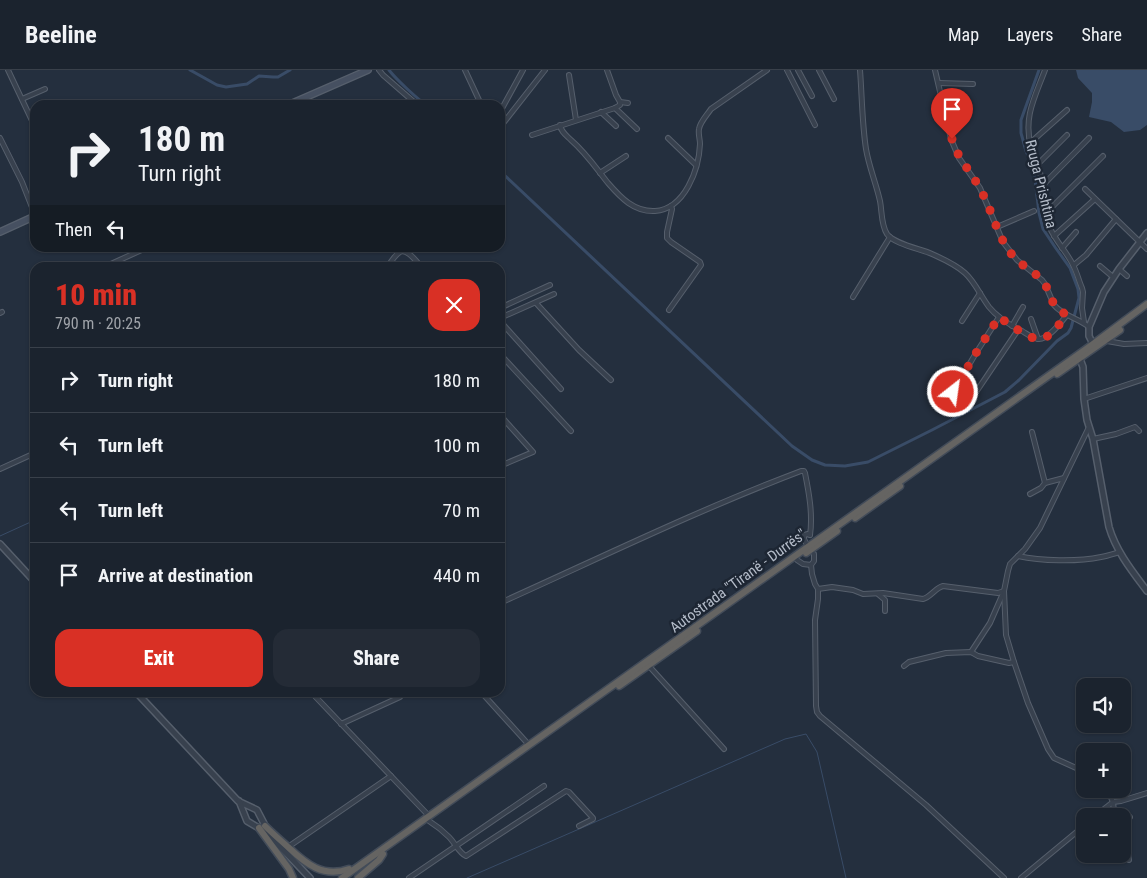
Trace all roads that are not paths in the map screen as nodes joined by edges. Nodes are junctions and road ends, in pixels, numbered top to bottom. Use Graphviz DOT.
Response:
graph roads {
  1 [pos="8,70"];
  2 [pos="368,70"];
  3 [pos="379,70"];
  4 [pos="465,70"];
  5 [pos="523,70"];
  6 [pos="545,70"];
  7 [pos="607,70"];
  8 [pos="767,70"];
  9 [pos="787,70"];
  10 [pos="798,70"];
  11 [pos="819,70"];
  12 [pos="860,70"];
  13 [pos="935,70"];
  14 [pos="1045,70"];
  15 [pos="569,75"];
  16 [pos="938,84"];
  17 [pos="973,84"];
  18 [pos="45,89"];
  19 [pos="812,96"];
  20 [pos="22,99"];
  21 [pos="834,99"];
  22 [pos="299,100"];
  23 [pos="412,100"];
  24 [pos="479,100"];
  25 [pos="620,102"];
  26 [pos="505,103"];
  27 [pos="628,103"];
  28 [pos="615,108"];
  29 [pos="1067,110"];
  30 [pos="601,112"];
  31 [pos="30,116"];
  32 [pos="505,120"];
  33 [pos="576,120"];
  34 [pos="560,125"];
  35 [pos="814,125"];
  36 [pos="616,126"];
  37 [pos="637,129"];
  38 [pos="532,135"];
  39 [pos="1067,135"];
  40 [pos="0,138"];
  41 [pos="668,138"];
  42 [pos="1089,138"];
  43 [pos="1030,143"];
  44 [pos="626,156"];
  45 [pos="1102,156"];
  46 [pos="1038,164"];
  47 [pos="696,165"];
  48 [pos="600,173"];
  49 [pos="1042,186"];
  50 [pos="1085,189"];
  51 [pos="1095,199"];
  52 [pos="30,203"];
  53 [pos="671,206"];
  54 [pos="1034,211"];
  55 [pos="1045,214"];
  56 [pos="30,218"];
  57 [pos="1116,219"];
  58 [pos="997,227"];
  59 [pos="1,230"];
  60 [pos="1076,232"];
  61 [pos="1147,232"];
  62 [pos="1054,236"];
  63 [pos="890,237"];
  64 [pos="1139,242"];
  65 [pos="1062,248"];
  66 [pos="1147,249"];
  67 [pos="137,252"];
  68 [pos="400,252"];
  69 [pos="408,252"];
  70 [pos="115,262"];
  71 [pos="392,262"];
  72 [pos="417,262"];
  73 [pos="1074,265"];
  74 [pos="1100,266"];
  75 [pos="1119,269"];
  76 [pos="1128,276"];
  77 [pos="1113,277"];
  78 [pos="550,285"];
  79 [pos="980,293"];
  80 [pos="554,294"];
  81 [pos="852,297"];
  82 [pos="536,302"];
  83 [pos="1147,304"];
  84 [pos="505,306"];
  85 [pos="1023,307"];
  86 [pos="1147,309"];
  87 [pos="669,310"];
  88 [pos="1069,316"];
  89 [pos="999,317"];
  90 [pos="505,318"];
  91 [pos="1031,319"];
  92 [pos="962,321"];
  93 [pos="1084,322"];
  94 [pos="505,326"];
  95 [pos="1012,326"];
  96 [pos="1089,327"];
  97 [pos="1018,330"];
  98 [pos="1038,339"];
  99 [pos="1105,341"];
  100 [pos="1146,342"];
  101 [pos="1093,344"];
  102 [pos="505,359"];
  103 [pos="1080,359"];
  104 [pos="1147,378"];
  105 [pos="611,380"];
  106 [pos="561,389"];
  107 [pos="953,392"];
  108 [pos="972,398"];
  109 [pos="1084,399"];
  110 [pos="505,421"];
  111 [pos="1089,427"];
  112 [pos="571,431"];
  113 [pos="1032,432"];
  114 [pos="1139,432"];
  115 [pos="1093,440"];
  116 [pos="30,455"];
  117 [pos="505,464"];
  118 [pos="0,469"];
  119 [pos="1064,478"];
  120 [pos="1045,483"];
  121 [pos="1030,494"];
  122 [pos="810,535"];
  123 [pos="816,540"];
  124 [pos="806,543"];
  125 [pos="0,544"];
  126 [pos="1120,552"];
  127 [pos="814,554"];
  128 [pos="1018,556"];
  129 [pos="797,560"];
  130 [pos="811,565"];
  131 [pos="30,577"];
  132 [pos="1146,586"];
  133 [pos="818,589"];
  134 [pos="1004,591"];
  135 [pos="878,594"];
  136 [pos="505,601"];
  137 [pos="885,611"];
  138 [pos="971,652"];
  139 [pos="1014,662"];
  140 [pos="649,666"];
  141 [pos="904,666"];
  142 [pos="141,697"];
  143 [pos="316,697"];
  144 [pos="400,697"];
  145 [pos="485,697"];
  146 [pos="341,724"];
  147 [pos="528,745"];
  148 [pos="724,749"];
  149 [pos="1076,768"];
  150 [pos="391,776"];
  151 [pos="544,786"];
  152 [pos="1147,793"];
  153 [pos="1111,798"];
  154 [pos="238,801"];
  155 [pos="1113,802"];
  156 [pos="1105,808"];
  157 [pos="1114,808"];
  158 [pos="252,809"];
  159 [pos="245,815"];
  160 [pos="260,818"];
  161 [pos="429,819"];
  162 [pos="252,824"];
  163 [pos="579,826"];
  164 [pos="262,827"];
  165 [pos="1076,833"];
  166 [pos="392,842"];
  167 [pos="456,846"];
  168 [pos="288,847"];
  169 [pos="383,854"];
  170 [pos="293,878"];
  171 [pos="310,878"];
  172 [pos="342,878"];
  173 [pos="349,878"];
  174 [pos="358,878"];
  175 [pos="409,878"];
  176 [pos="1004,878"];
  177 [pos="1022,878"];
  1 -- 20 [label="street"];
  2 -- 22 [label="main road"];
  3 -- 23 [label="street"];
  4 -- 24 [label="street"];
  5 -- 26 [label="street"];
  6 -- 32 [label="street"];
  7 -- 25 [label="street"];
  8 -- 47 [label="street"];
  9 -- 35 [label="street"];
  10 -- 19 [label="street"];
  11 -- 21 [label="street"];
  12 -- 63 [label="street"];
  13 -- 16 [label="street"];
  14 -- 43 [label="street, Rruga Prishtina"];
  15 -- 33 [label="street"];
  16 -- 17 [label="street"];
  16 -- 58 [label="street"];
  18 -- 20 [label="street"];
  20 -- 31 [label="street"];
  25 -- 27 [label="street"];
  25 -- 28 [label="street"];
  28 -- 30 [label="street"];
  28 -- 37 [label="street"];
  29 -- 43 [label="street"];
  30 -- 33 [label="street"];
  30 -- 36 [label="street"];
  33 -- 34 [label="street"];
  34 -- 38 [label="street"];
  34 -- 48 [label="street"];
  39 -- 46 [label="street"];
  40 -- 52 [label="street"];
  41 -- 47 [label="street"];
  42 -- 49 [label="street"];
  43 -- 46 [label="street, Rruga Prishtina"];
  44 -- 48 [label="street"];
  45 -- 55 [label="street"];
  46 -- 49 [label="street, Rruga Prishtina"];
  47 -- 53 [label="street"];
  48 -- 53 [label="street"];
  49 -- 55 [label="street, Rruga Prishtina"];
  50 -- 51 [label="street"];
  51 -- 57 [label="street"];
  51 -- 62 [label="street"];
  53 -- 87 [label="street"];
  54 -- 58 [label="street"];
  55 -- 62 [label="street, Rruga Prishtina"];
  56 -- 59 [label="main road"];
  57 -- 64 [label="street"];
  57 -- 73 [label="street"];
  58 -- 88 [label="street"];
  60 -- 65 [label="street"];
  61 -- 64 [label="street"];
  62 -- 65 [label="street, Rruga Prishtina"];
  63 -- 79 [label="street"];
  63 -- 81 [label="street"];
  64 -- 66 [label="street"];
  64 -- 75 [label="street"];
  65 -- 73 [label="street, Rruga Prishtina"];
  67 -- 70 [label="street"];
  68 -- 71 [label="street"];
  69 -- 72 [label="street"];
  73 -- 93 [label="street, Rruga Prishtina"];
  74 -- 77 [label="street"];
  75 -- 76 [label="street"];
  75 -- 77 [label="street"];
  77 -- 96 [label="street"];
  78 -- 84 [label="street"];
  79 -- 89 [label="street"];
  79 -- 92 [label="street"];
  80 -- 82 [label="street"];
  82 -- 90 [label="street"];
  82 -- 105 [label="street"];
  83 -- 101 [label="highway, Autostrada \"Tiranë - Durrës\""];
  85 -- 95 [label="street"];
  86 -- 99 [label="highway, Autostrada \"Tiranë - Durrës\""];
  88 -- 93 [label="street"];
  88 -- 98 [label="street"];
  89 -- 95 [label="street"];
  89 -- 107 [label="street"];
  91 -- 98 [label="street"];
  93 -- 96 [label="street"];
  94 -- 106 [label="street"];
  95 -- 97 [label="street"];
  96 -- 101 [label="street"];
  97 -- 98 [label="street"];
  97 -- 108 [label="street"];
  99 -- 100 [label="street"];
  99 -- 103 [label="highway, Autostrada \"Tiranë - Durrës\""];
  101 -- 123 [label="highway, Autostrada \"Tiranë - Durrës\""];
  102 -- 112 [label="street"];
  103 -- 109 [label="street"];
  103 -- 129 [label="highway, Autostrada \"Tiranë - Durrës\""];
  104 -- 109 [label="street"];
  109 -- 111 [label="street"];
  110 -- 117 [label="street"];
  111 -- 115 [label="street"];
  111 -- 119 [label="street"];
  113 -- 120 [label="street"];
  114 -- 115 [label="street"];
  115 -- 126 [label="street"];
  116 -- 118 [label="street"];
  119 -- 120 [label="street"];
  119 -- 128 [label="street"];
  120 -- 121 [label="street"];
  122 -- 123 [label="street"];
  122 -- 124 [label="street"];
  122 -- 136 [label="street"];
  123 -- 147 [label="highway, Autostrada \"Tiranë - Durrës\""];
  125 -- 131 [label="street"];
  126 -- 128 [label="street"];
  126 -- 132 [label="street"];
  127 -- 130 [label="street"];
  128 -- 134 [label="street"];
  129 -- 130 [label="street"];
  129 -- 140 [label="highway, Autostrada \"Tiranë - Durrës\""];
  130 -- 133 [label="street"];
  133 -- 135 [label="street"];
  133 -- 176 [label="street"];
  134 -- 135 [label="street"];
  134 -- 138 [label="street"];
  134 -- 139 [label="street"];
  135 -- 137 [label="street"];
  138 -- 139 [label="street"];
  138 -- 141 [label="street"];
  139 -- 149 [label="street"];
  140 -- 148 [label="street"];
  140 -- 161 [label="highway, Autostrada \"Tiranë - Durrës\""];
  142 -- 154 [label="street"];
  143 -- 146 [label="street"];
  144 -- 146 [label="street"];
  145 -- 147 [label="street"];
  146 -- 150 [label="street"];
  147 -- 161 [label="highway, Autostrada \"Tiranë - Durrës\""];
  150 -- 161 [label="street"];
  150 -- 168 [label="street"];
  151 -- 167 [label="street"];
  152 -- 155 [label="street"];
  153 -- 155 [label="street"];
  154 -- 158 [label="street"];
  154 -- 159 [label="street"];
  155 -- 156 [label="street"];
  155 -- 157 [label="street"];
  158 -- 159 [label="street"];
  158 -- 160 [label="street"];
  159 -- 162 [label="street"];
  160 -- 162 [label="street"];
  160 -- 164 [label="street"];
  161 -- 166 [label="highway, Autostrada \"Tiranë - Durrës\""];
  161 -- 167 [label="street"];
  161 -- 169 [label="highway, Autostrada \"Tiranë - Durrës\""];
  162 -- 164 [label="street"];
  163 -- 167 [label="street"];
  164 -- 168 [label="highway"];
  164 -- 170 [label="highway"];
  164 -- 171 [label="street"];
  165 -- 177 [label="street"];
  166 -- 168 [label="highway"];
  166 -- 172 [label="highway, Autostrada \"Tiranë - Durrës\""];
  167 -- 175 [label="street"];
  169 -- 173 [label="highway, Autostrada \"Tiranë - Durrës\""];
  169 -- 174 [label="highway"];
}
